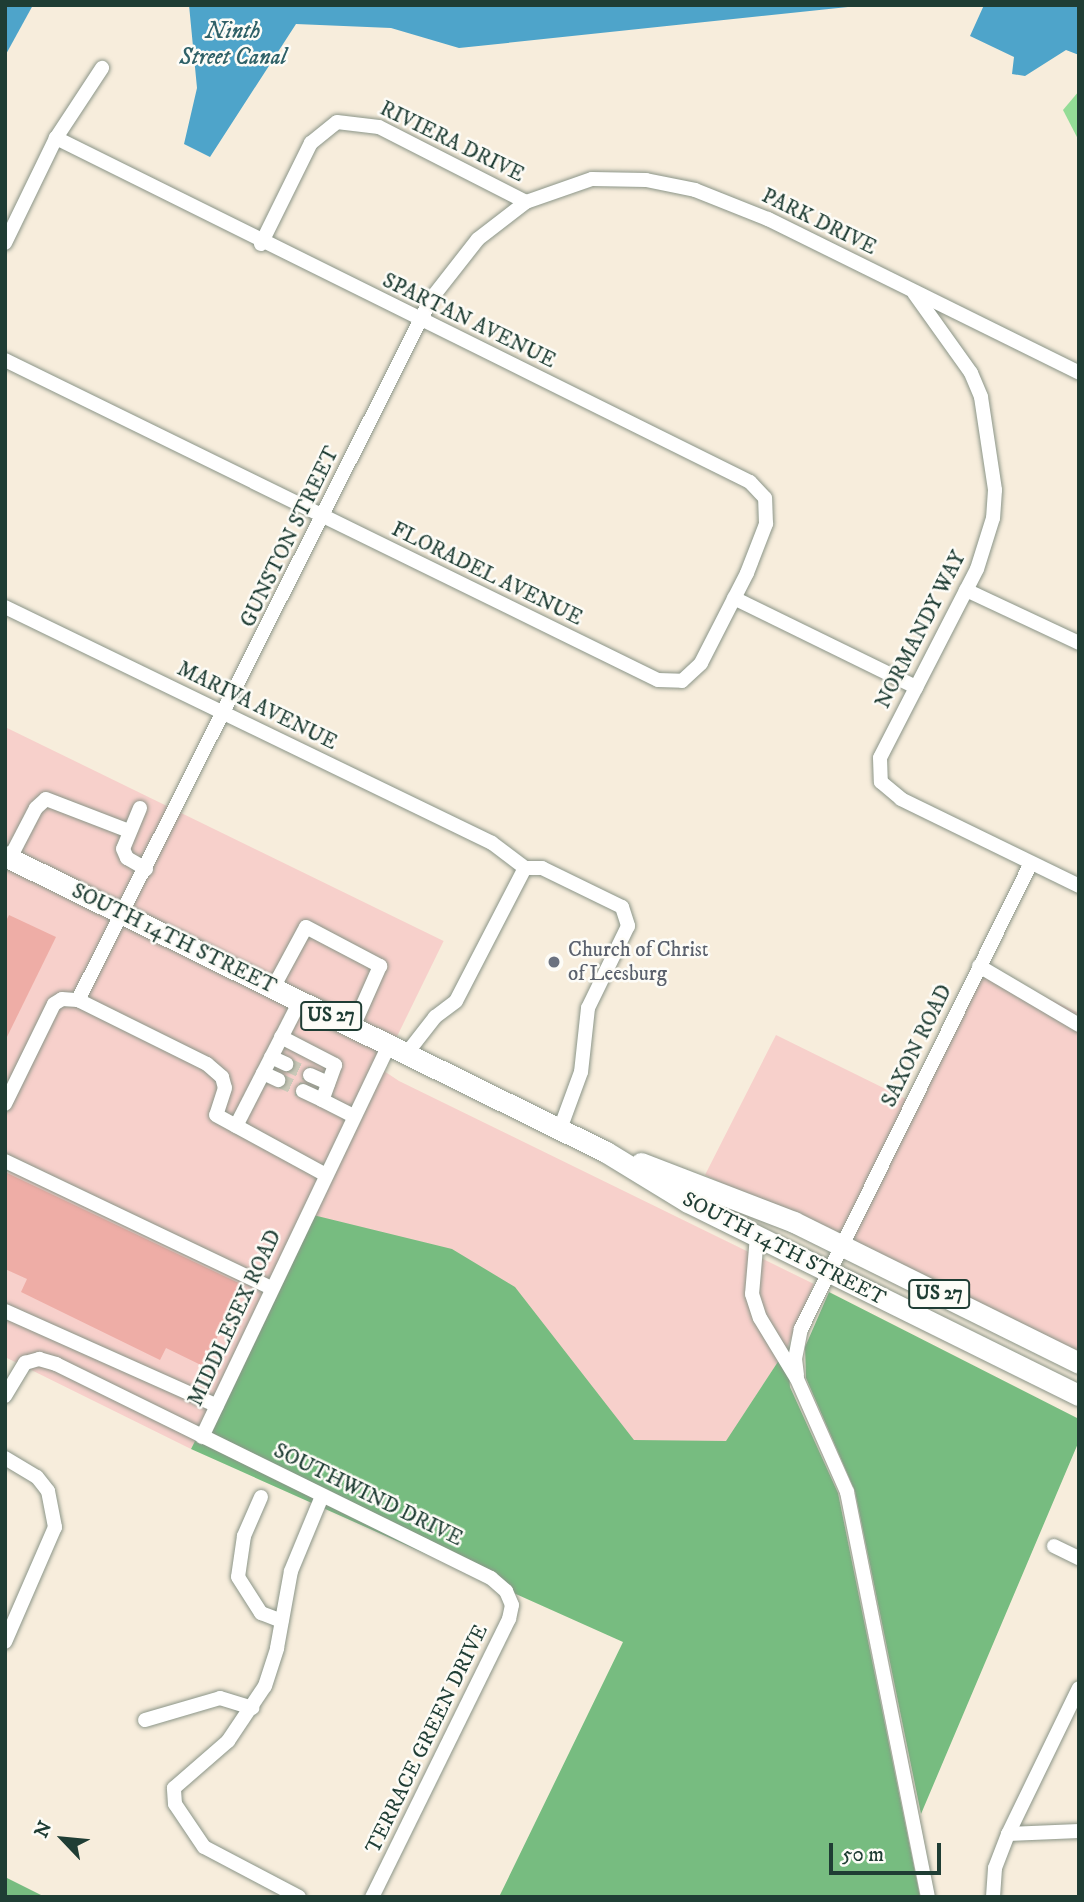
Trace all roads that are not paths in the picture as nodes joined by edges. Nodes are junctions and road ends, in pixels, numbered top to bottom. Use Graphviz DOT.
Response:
graph roads {
  1 [pos="102,68"];
  2 [pos="56,138"];
  3 [pos="526,202"];
  4 [pos="5,243"];
  5 [pos="261,244"];
  6 [pos="914,292"];
  7 [pos="420,321"];
  8 [pos="5,360"];
  9 [pos="1079,373"];
  10 [pos="324,517"];
  11 [pos="966,590"];
  12 [pos="734,598"];
  13 [pos="5,607"];
  14 [pos="1079,643"];
  15 [pos="916,687"];
  16 [pos="226,715"];
  17 [pos="140,808"];
  18 [pos="129,831"];
  19 [pos="7,857"];
  20 [pos="1031,863"];
  21 [pos="525,868"];
  22 [pos="146,869"];
  23 [pos="1079,886"];
  24 [pos="122,914"];
  25 [pos="979,967"];
  26 [pos="273,988"];
  27 [pos="78,1000"];
  28 [pos="300,1001"];
  29 [pos="1079,1025"];
  30 [pos="353,1027"];
  31 [pos="281,1037"];
  32 [pos="398,1049"];
  33 [pos="271,1057"];
  34 [pos="286,1064"];
  35 [pos="263,1073"];
  36 [pos="310,1075"];
  37 [pos="278,1080"];
  38 [pos="328,1083"];
  39 [pos="303,1091"];
  40 [pos="322,1100"];
  41 [pos="5,1104"];
  42 [pos="354,1116"];
  43 [pos="236,1126"];
  44 [pos="560,1129"];
  45 [pos="606,1152"];
  46 [pos="5,1161"];
  47 [pos="326,1175"];
  48 [pos="757,1236"];
  49 [pos="842,1246"];
  50 [pos="829,1273"];
  51 [pos="271,1288"];
  52 [pos="5,1311"];
  53 [pos="1079,1363"];
  54 [pos="797,1379"];
  55 [pos="1079,1395"];
  56 [pos="5,1396"];
  57 [pos="217,1406"];
  58 [pos="202,1437"];
  59 [pos="5,1458"];
  60 [pos="322,1496"];
  61 [pos="261,1497"];
  62 [pos="1054,1546"];
  63 [pos="1079,1558"];
  64 [pos="509,1598"];
  65 [pos="282,1621"];
  66 [pos="5,1642"];
  67 [pos="1079,1688"];
  68 [pos="253,1708"];
  69 [pos="145,1720"];
  70 [pos="1079,1831"];
  71 [pos="1008,1834"];
  72 [pos="299,1897"];
  73 [pos="372,1897"];
  74 [pos="928,1897"];
  75 [pos="993,1897"];
  1 -- 2 [label="street"];
  2 -- 4 [label="street"];
  2 -- 5 [label="street, SPARTAN AVENUE"];
  3 -- 5 [label="street, RIVIERA DRIVE"];
  3 -- 6 [label="street, PARK DRIVE"];
  3 -- 7 [label="street, GUNSTON STREET"];
  5 -- 7 [label="street, SPARTAN AVENUE"];
  6 -- 9 [label="street, PARK DRIVE"];
  6 -- 11 [label="street, NORMANDY WAY"];
  7 -- 10 [label="street, GUNSTON STREET"];
  7 -- 12 [label="street, SPARTAN AVENUE"];
  8 -- 10 [label="street, FLORADEL AVENUE"];
  10 -- 12 [label="street, FLORADEL AVENUE"];
  10 -- 16 [label="street, GUNSTON STREET"];
  11 -- 14 [label="street"];
  11 -- 15 [label="street, NORMANDY WAY"];
  12 -- 15 [label="street"];
  13 -- 16 [label="street, MARIVA AVENUE"];
  15 -- 20 [label="street, NORMANDY WAY"];
  16 -- 21 [label="street, MARIVA AVENUE"];
  16 -- 22 [label="street, GUNSTON STREET"];
  17 -- 18 [label="street"];
  18 -- 19 [label="street"];
  18 -- 22 [label="street"];
  19 -- 24 [label="highway, SOUTH 14TH STREET / US 27"];
  20 -- 23 [label="street, NORMANDY WAY"];
  20 -- 25 [label="street, SAXON ROAD"];
  21 -- 32 [label="street, MIDDLESEX ROAD"];
  21 -- 44 [label="street"];
  22 -- 24 [label="street, GUNSTON STREET"];
  24 -- 26 [label="highway, SOUTH 14TH STREET / US 27"];
  24 -- 27 [label="street, GUNSTON STREET"];
  25 -- 29 [label="street"];
  25 -- 49 [label="street, SAXON ROAD"];
  26 -- 28 [label="highway, SOUTH 14TH STREET / US 27"];
  26 -- 30 [label="street"];
  27 -- 41 [label="street"];
  27 -- 43 [label="street"];
  28 -- 30 [label="highway, SOUTH 14TH STREET / US 27"];
  28 -- 31 [label="street"];
  30 -- 32 [label="highway, SOUTH 14TH STREET / US 27"];
  31 -- 33 [label="street"];
  31 -- 38 [label="street"];
  32 -- 42 [label="street, MIDDLESEX ROAD"];
  32 -- 44 [label="highway, SOUTH 14TH STREET / US 27"];
  33 -- 34 [label="street"];
  33 -- 35 [label="street"];
  35 -- 37 [label="street"];
  35 -- 43 [label="street"];
  36 -- 38 [label="street"];
  38 -- 40 [label="street"];
  39 -- 40 [label="street"];
  40 -- 42 [label="street"];
  42 -- 47 [label="street, MIDDLESEX ROAD"];
  43 -- 47 [label="street"];
  44 -- 45 [label="highway, SOUTH 14TH STREET / US 27"];
  45 -- 48 [label="highway, SOUTH 14TH STREET / US 27"];
  45 -- 49 [label="highway, SOUTH 14TH STREET / US 27"];
  46 -- 51 [label="street"];
  47 -- 51 [label="street, MIDDLESEX ROAD"];
  48 -- 50 [label="highway, SOUTH 14TH STREET / US 27"];
  48 -- 54 [label="street"];
  49 -- 50 [label="street, SAXON ROAD"];
  49 -- 53 [label="highway, SOUTH 14TH STREET / US 27"];
  50 -- 54 [label="street, SAXON ROAD"];
  50 -- 55 [label="highway, SOUTH 14TH STREET / US 27"];
  51 -- 57 [label="street, MIDDLESEX ROAD"];
  52 -- 57 [label="street"];
  54 -- 74 [label="street"];
  56 -- 58 [label="street, MIDDLESEX ROAD"];
  57 -- 58 [label="street, MIDDLESEX ROAD"];
  58 -- 60 [label="street, SOUTHWIND DRIVE"];
  59 -- 66 [label="street"];
  60 -- 64 [label="street, SOUTHWIND DRIVE"];
  60 -- 65 [label="street"];
  61 -- 65 [label="street"];
  62 -- 63 [label="street"];
  64 -- 73 [label="street, TERRACE GREEN DRIVE"];
  65 -- 68 [label="street"];
  67 -- 71 [label="street"];
  68 -- 69 [label="street"];
  68 -- 72 [label="street"];
  70 -- 71 [label="street"];
  71 -- 75 [label="street"];
}
